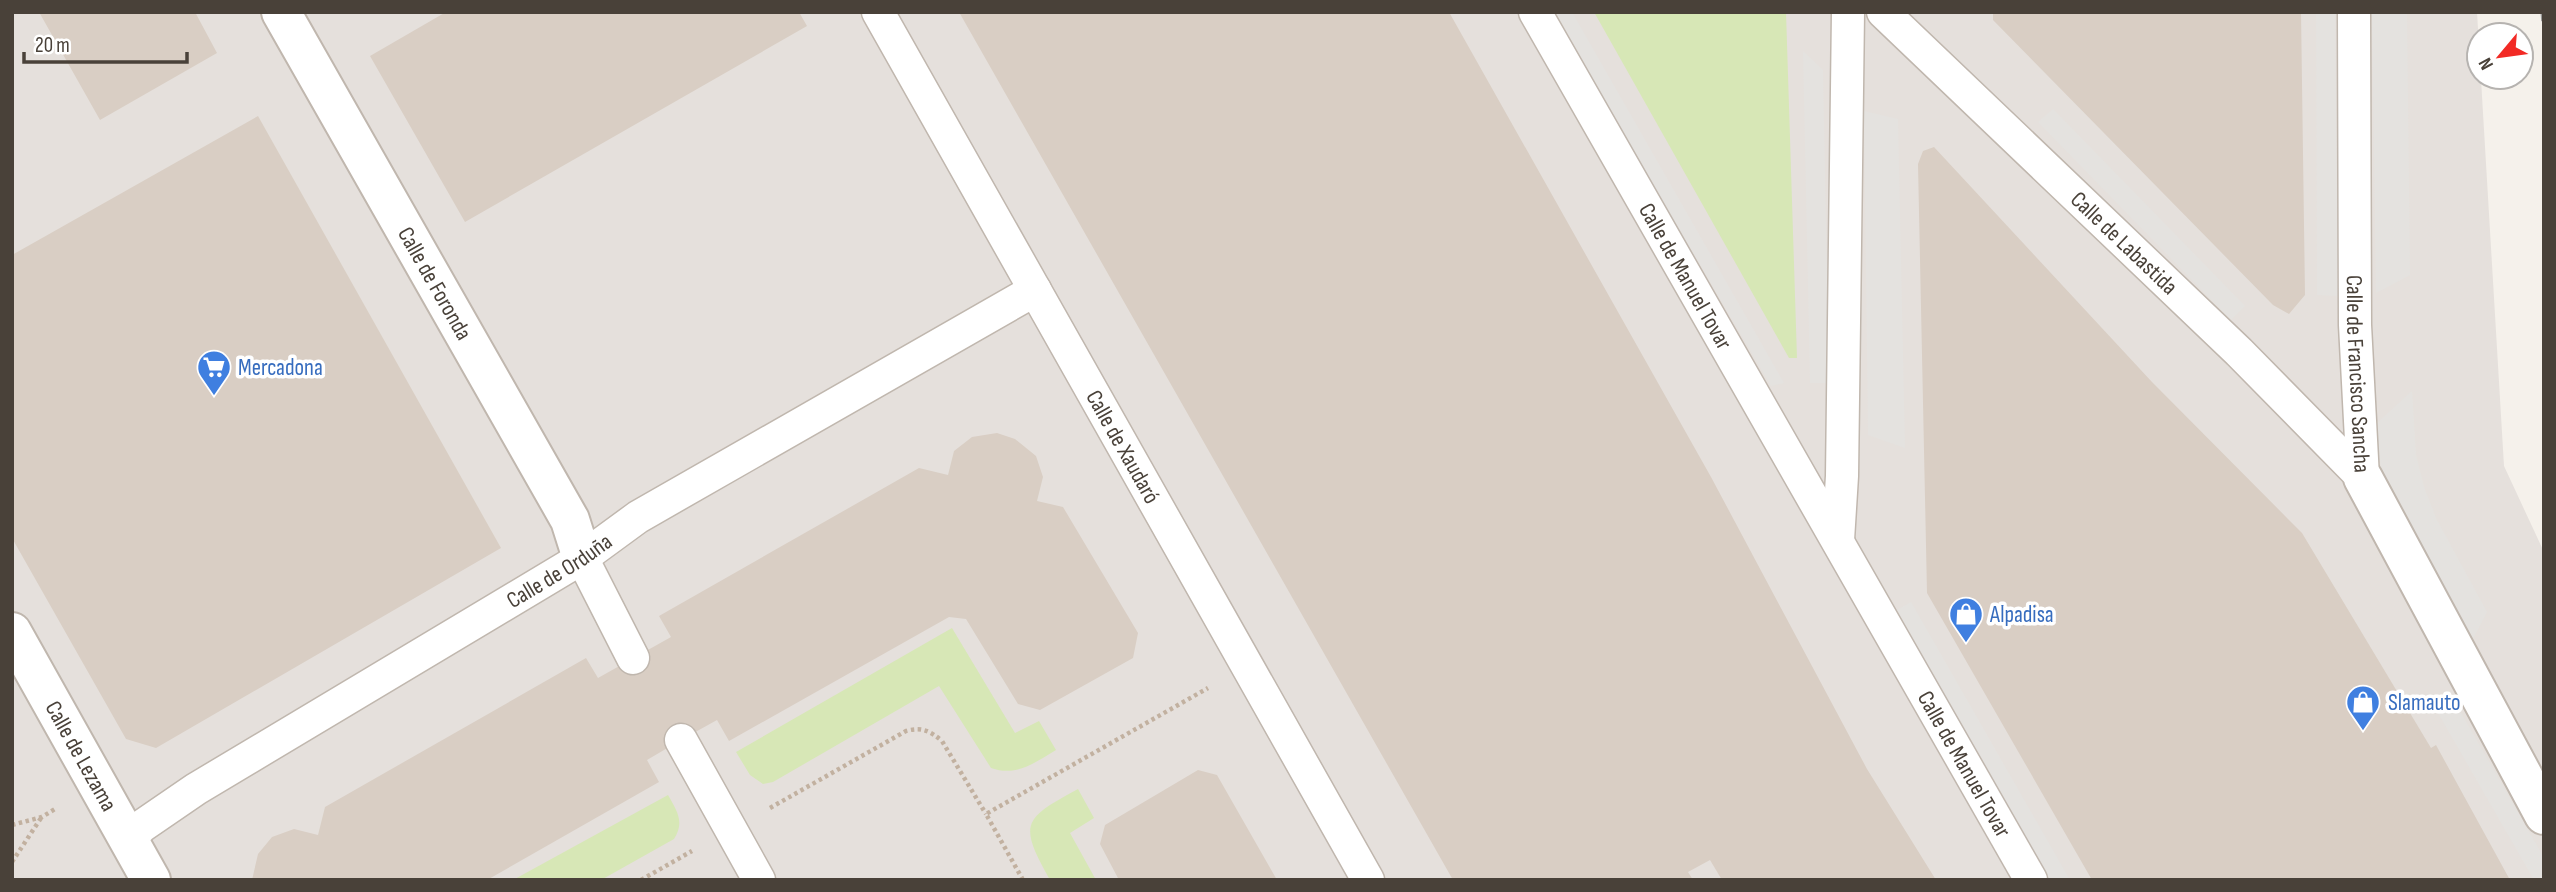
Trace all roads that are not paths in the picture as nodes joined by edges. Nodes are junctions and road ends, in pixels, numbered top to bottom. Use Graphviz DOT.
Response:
graph roads {
  1 [pos="281,12"];
  2 [pos="878,12"];
  3 [pos="1535,12"];
  4 [pos="1847,12"];
  5 [pos="1883,12"];
  6 [pos="2354,12"];
  7 [pos="1035,290"];
  8 [pos="2363,478"];
  9 [pos="1838,540"];
  10 [pos="582,558"];
  11 [pos="12,632"];
  12 [pos="633,658"];
  13 [pos="681,740"];
  14 [pos="2530,769"];
  15 [pos="2544,815"];
  16 [pos="128,840"];
  17 [pos="117,880"];
  18 [pos="150,880"];
  19 [pos="759,880"];
  20 [pos="1368,880"];
  21 [pos="2031,880"];
  1 -- 10 [label="street, Calle de Foronda"];
  2 -- 7 [label="lane, Calle de Xaudaró"];
  3 -- 9 [label="lane, Calle de Manuel Tovar"];
  4 -- 9 [label="lane"];
  5 -- 8 [label="lane, Calle de Labastida"];
  6 -- 8 [label="lane, Calle de Francisco Sancha"];
  7 -- 10 [label="lane, Calle de Orduña"];
  7 -- 20 [label="lane, Calle de Xaudaró"];
  8 -- 14 [label="street, Calle de Francisco Sancha"];
  9 -- 21 [label="lane, Calle de Manuel Tovar"];
  10 -- 12 [label="lane"];
  10 -- 16 [label="lane, Calle de Orduña"];
  11 -- 16 [label="street, Calle de Lezama"];
  13 -- 19 [label="lane"];
  14 -- 15 [label="street, Calle de Francisco Sancha"];
  16 -- 17 [label="street"];
  16 -- 18 [label="street, Calle de Lezama"];
}
